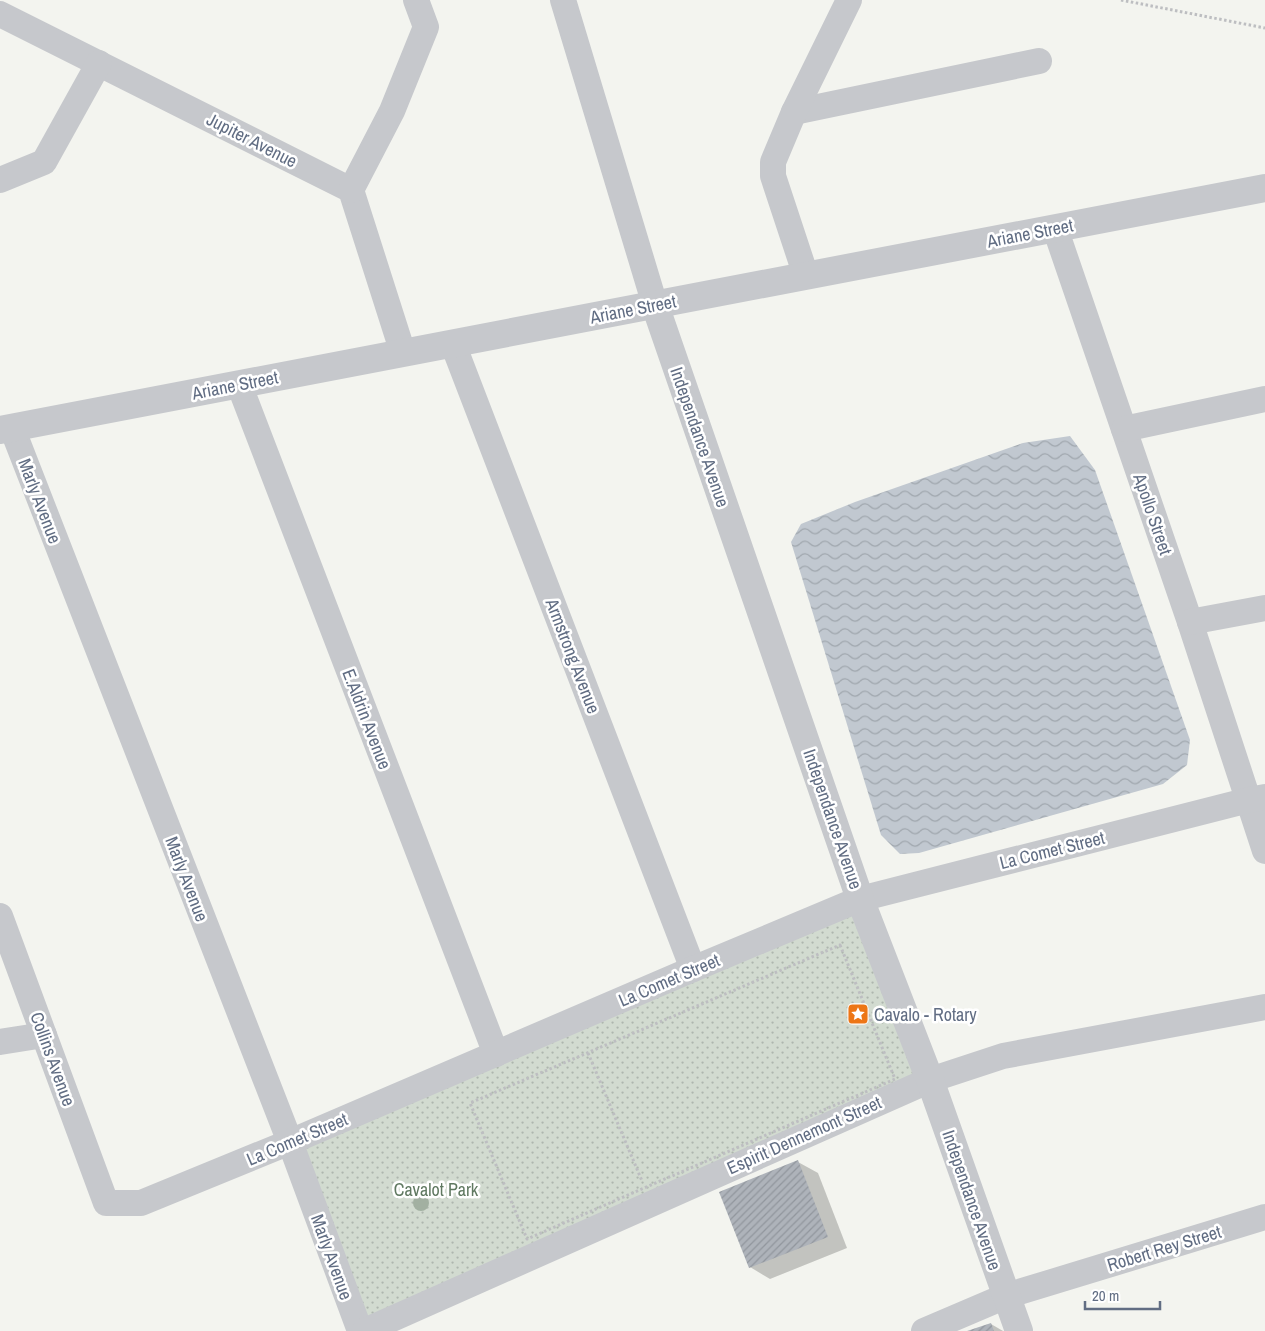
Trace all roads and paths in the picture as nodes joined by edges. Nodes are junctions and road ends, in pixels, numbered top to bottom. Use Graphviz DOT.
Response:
graph roads {
  1 [pos="416,0"];
  2 [pos="563,0"];
  3 [pos="849,0"];
  4 [pos="1121,0"];
  5 [pos="0,14"];
  6 [pos="1265,28"];
  7 [pos="1039,60"];
  8 [pos="99,64"];
  9 [pos="794,112"];
  10 [pos="0,180"];
  11 [pos="1265,188"];
  12 [pos="351,190"];
  13 [pos="1055,228"];
  14 [pos="806,276"];
  15 [pos="655,305"];
  16 [pos="453,344"];
  17 [pos="403,353"];
  18 [pos="239,384"];
  19 [pos="1265,399"];
  20 [pos="6,429"];
  21 [pos="1124,429"];
  22 [pos="1265,608"];
  23 [pos="1190,622"];
  24 [pos="1257,798"];
  25 [pos="1265,851"];
  26 [pos="860,899"];
  27 [pos="0,916"];
  28 [pos="693,969"];
  29 [pos="1265,1007"];
  30 [pos="44,1035"];
  31 [pos="0,1042"];
  32 [pos="588,1053"];
  33 [pos="496,1054"];
  34 [pos="930,1080"];
  35 [pos="290,1142"];
  36 [pos="644,1188"];
  37 [pos="106,1203"];
  38 [pos="1265,1217"];
  39 [pos="1006,1296"];
  40 [pos="360,1331"];
  41 [pos="365,1331"];
  42 [pos="924,1331"];
  43 [pos="1019,1331"];
  1 -- 12 [label="street"];
  2 -- 15 [label="street"];
  3 -- 9 [label="street"];
  4 -- 6 [label="path"];
  5 -- 8 [label="street, Jupiter Avenue"];
  7 -- 9 [label="street"];
  8 -- 10 [label="street"];
  8 -- 12 [label="street, Jupiter Avenue"];
  9 -- 14 [label="street"];
  11 -- 13 [label="street, Ariane Street"];
  12 -- 17 [label="street"];
  13 -- 14 [label="street, Ariane Street"];
  13 -- 21 [label="street, Apollo Street"];
  14 -- 15 [label="street, Ariane Street"];
  15 -- 16 [label="street, Ariane Street"];
  15 -- 26 [label="street, Independance Avenue"];
  16 -- 17 [label="street, Ariane Street"];
  16 -- 28 [label="street, Armstrong Avenue"];
  17 -- 18 [label="street, Ariane Street"];
  18 -- 20 [label="street, Ariane Street"];
  18 -- 33 [label="street, E.Aldrin Avenue"];
  19 -- 21 [label="street"];
  20 -- 35 [label="street, Marly Avenue"];
  21 -- 23 [label="street, Apollo Street"];
  22 -- 23 [label="street"];
  23 -- 24 [label="street, Apollo Street"];
  24 -- 25 [label="street, Apollo Street"];
  24 -- 26 [label="street, La Comet Street"];
  26 -- 28 [label="street, La Comet Street"];
  26 -- 34 [label="street, Independance Avenue"];
  27 -- 30 [label="street, Collins Avenue"];
  28 -- 33 [label="street, La Comet Street"];
  29 -- 34 [label="street, Espirit Dennemont Street"];
  30 -- 31 [label="street"];
  30 -- 37 [label="street, Collins Avenue"];
  32 -- 36 [label="path"];
  32 -- 36 [label="path"];
  32 -- 36 [label="path"];
  33 -- 35 [label="street, La Comet Street"];
  34 -- 39 [label="street, Independance Avenue"];
  34 -- 41 [label="street, Espirit Dennemont Street"];
  35 -- 37 [label="street, La Comet Street"];
  35 -- 40 [label="street, Marly Avenue"];
  38 -- 39 [label="street, Robert Rey Street"];
  39 -- 42 [label="street, Robert Rey Street"];
  39 -- 43 [label="street, Independance Avenue"];
}
